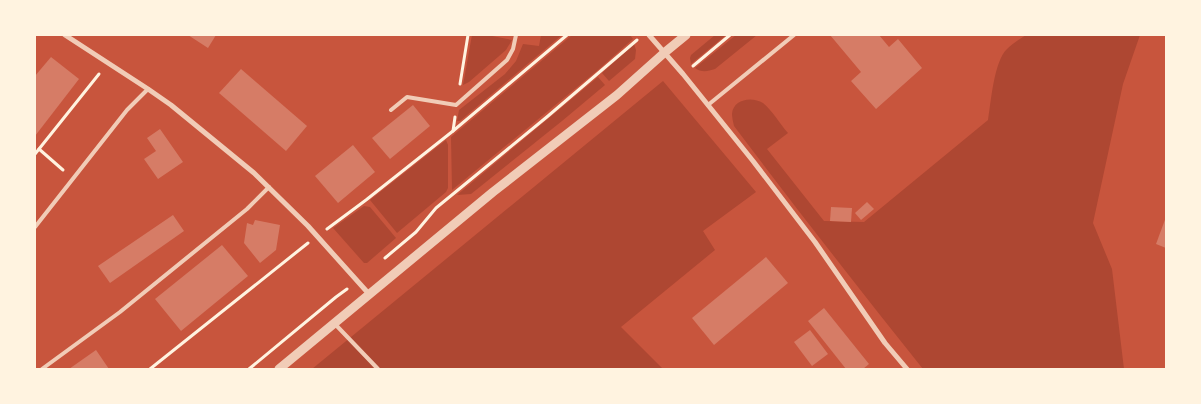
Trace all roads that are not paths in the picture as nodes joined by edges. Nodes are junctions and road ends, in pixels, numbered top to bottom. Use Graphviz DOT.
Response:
graph roads {
  1 [pos="65,35"];
  2 [pos="516,35"];
  3 [pos="649,35"];
  4 [pos="686,35"];
  5 [pos="794,35"];
  6 [pos="664,53"];
  7 [pos="148,89"];
  8 [pos="708,105"];
  9 [pos="391,110"];
  10 [pos="269,187"];
  11 [pos="35,227"];
  12 [pos="369,294"];
  13 [pos="334,323"];
  14 [pos="43,369"];
  15 [pos="279,369"];
  16 [pos="378,369"];
  17 [pos="907,369"];
  1 -- 7 [label="street"];
  2 -- 9 [label="lane"];
  3 -- 6 [label="street"];
  4 -- 6 [label="street"];
  5 -- 8 [label="lane"];
  6 -- 8 [label="street"];
  6 -- 12 [label="street"];
  7 -- 10 [label="street"];
  7 -- 11 [label="lane"];
  8 -- 17 [label="street"];
  10 -- 12 [label="street"];
  10 -- 14 [label="lane"];
  12 -- 13 [label="street"];
  13 -- 15 [label="street"];
  13 -- 16 [label="lane"];
}
